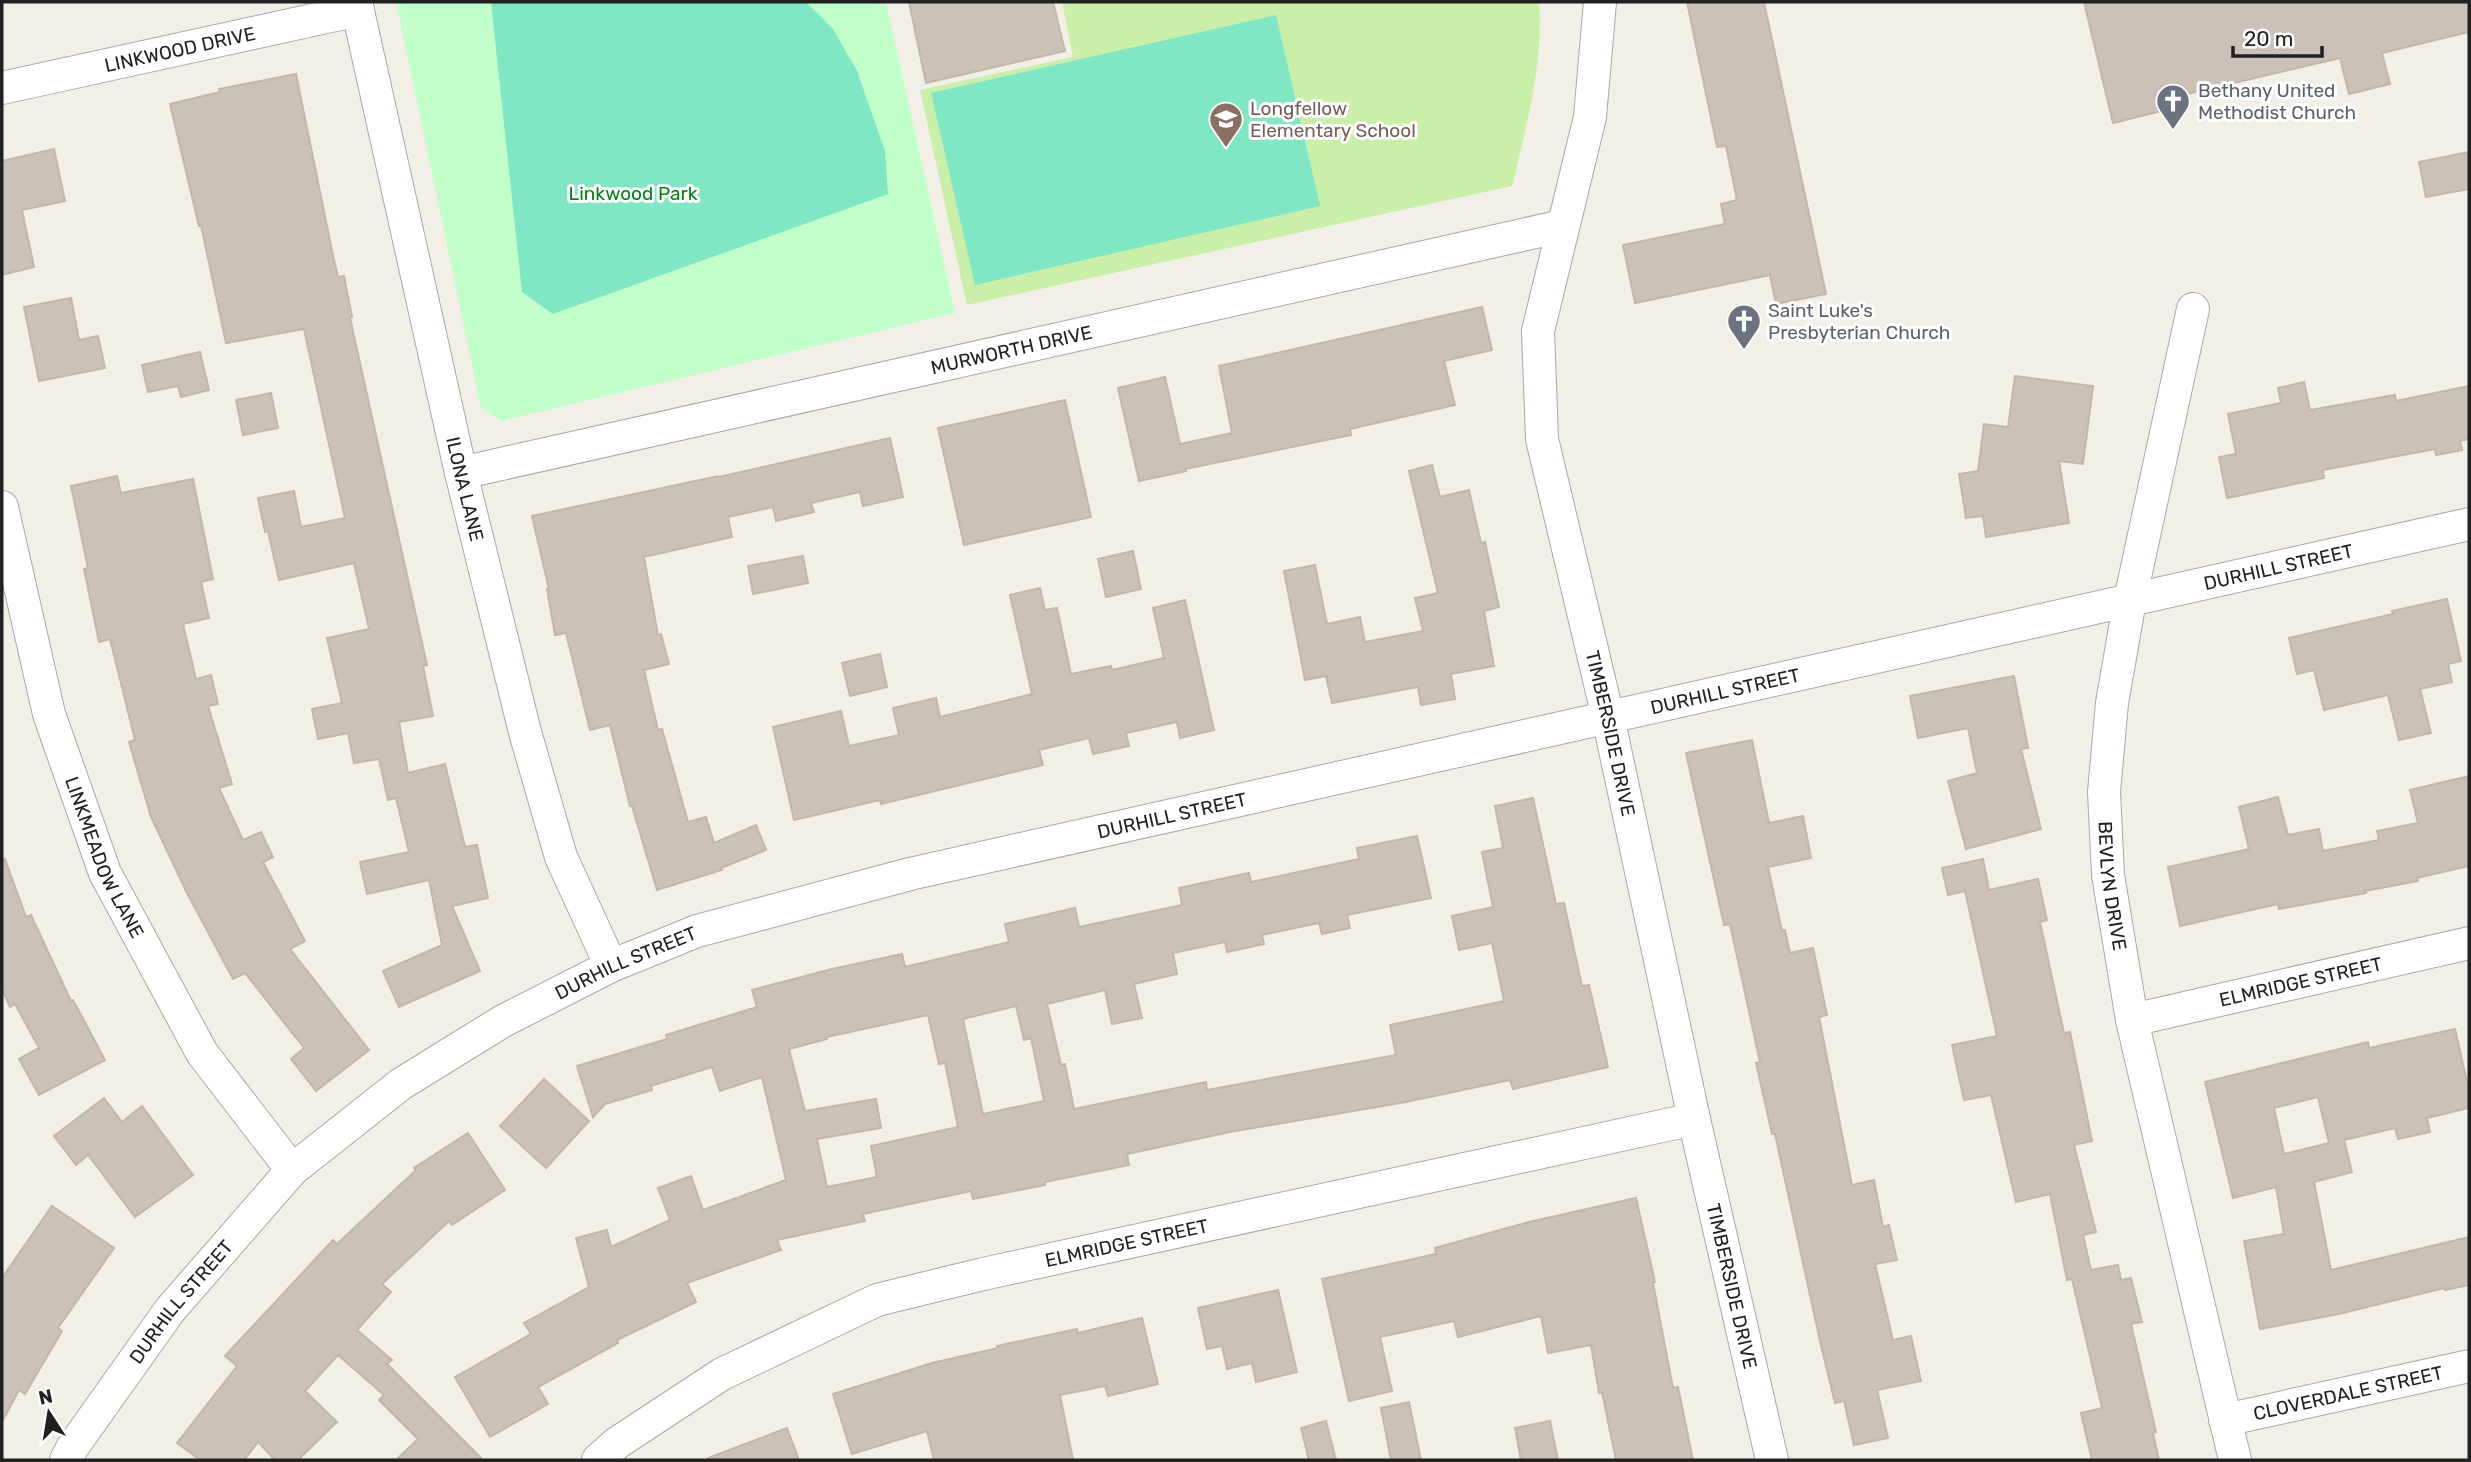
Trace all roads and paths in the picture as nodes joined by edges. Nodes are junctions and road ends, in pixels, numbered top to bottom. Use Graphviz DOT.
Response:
graph roads {
  1 [pos="1600,2"];
  2 [pos="357,6"];
  3 [pos="2,88"];
  4 [pos="1562,226"];
  5 [pos="2193,309"];
  6 [pos="461,473"];
  7 [pos="2,513"];
  8 [pos="2469,524"];
  9 [pos="2130,600"];
  10 [pos="1608,717"];
  11 [pos="2469,943"];
  12 [pos="611,966"];
  13 [pos="2132,1020"];
  14 [pos="1694,1119"];
  15 [pos="292,1170"];
  16 [pos="2469,1366"];
  17 [pos="2225,1420"];
  18 [pos="66,1460"];
  19 [pos="598,1460"];
  20 [pos="1772,1460"];
  21 [pos="2235,1460"];
  1 -- 4 [label="street, TIMBERSIDE DRIVE"];
  2 -- 3 [label="street, LINKWOOD DRIVE"];
  2 -- 6 [label="street, ILONA LANE"];
  4 -- 6 [label="street, MURWORTH DRIVE"];
  4 -- 10 [label="street, TIMBERSIDE DRIVE"];
  5 -- 9 [label="street, BEVLYN DRIVE"];
  6 -- 12 [label="street, ILONA LANE"];
  7 -- 15 [label="street, LINKMEADOW LANE"];
  8 -- 9 [label="street, DURHILL STREET"];
  9 -- 10 [label="street, DURHILL STREET"];
  9 -- 13 [label="street, BEVLYN DRIVE"];
  10 -- 12 [label="street, DURHILL STREET"];
  10 -- 14 [label="street, TIMBERSIDE DRIVE"];
  11 -- 13 [label="street, ELMRIDGE STREET"];
  12 -- 15 [label="street, DURHILL STREET"];
  13 -- 17 [label="street, BEVLYN DRIVE"];
  14 -- 19 [label="street, ELMRIDGE STREET"];
  14 -- 20 [label="street, TIMBERSIDE DRIVE"];
  15 -- 18 [label="street, DURHILL STREET"];
  16 -- 17 [label="street, CLOVERDALE STREET"];
  17 -- 21 [label="street, BEVLYN DRIVE"];
}
